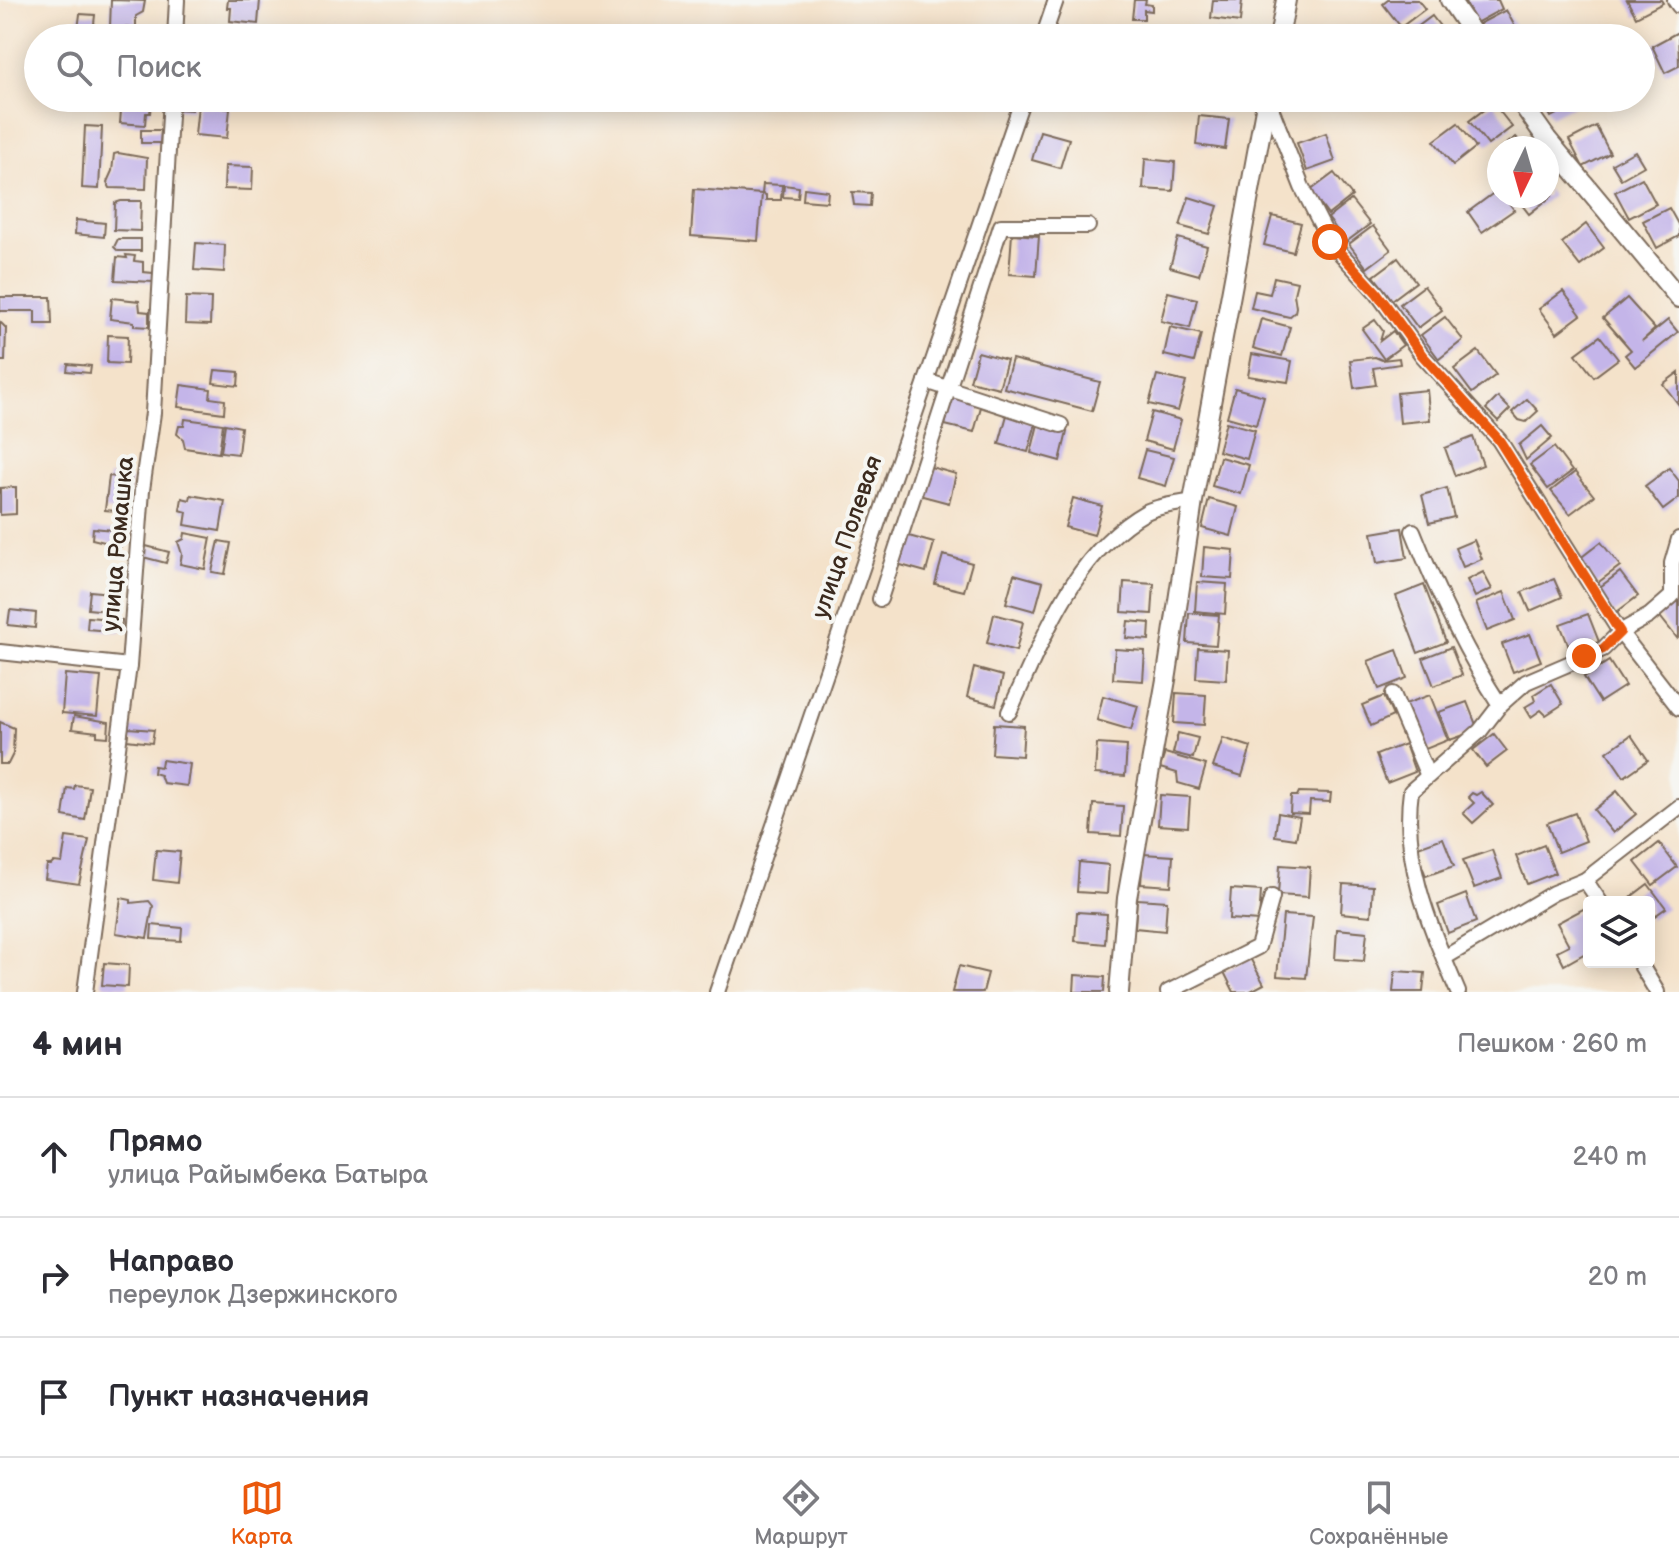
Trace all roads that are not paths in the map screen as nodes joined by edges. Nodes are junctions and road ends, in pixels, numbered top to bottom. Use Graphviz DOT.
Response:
graph roads {
  1 [pos="177,0"];
  2 [pos="1056,0"];
  3 [pos="1286,0"];
  4 [pos="1450,0"];
  5 [pos="1675,0"];
  6 [pos="1679,6"];
  7 [pos="176,24"];
  8 [pos="1048,24"];
  9 [pos="1282,24"];
  10 [pos="1466,24"];
  11 [pos="170,112"];
  12 [pos="1018,112"];
  13 [pos="1264,112"];
  14 [pos="1273,112"];
  15 [pos="1528,112"];
  16 [pos="1088,226"];
  17 [pos="1679,298"];
  18 [pos="926,381"];
  19 [pos="949,388"];
  20 [pos="1061,425"];
  21 [pos="1193,501"];
  22 [pos="1413,531"];
  23 [pos="1679,539"];
  24 [pos="880,599"];
  25 [pos="1620,632"];
  26 [pos="0,652"];
  27 [pos="129,666"];
  28 [pos="1393,694"];
  29 [pos="1500,705"];
  30 [pos="1679,708"];
  31 [pos="1009,712"];
  32 [pos="1428,776"];
  33 [pos="1679,807"];
  34 [pos="1585,880"];
  35 [pos="1596,896"];
  36 [pos="1272,897"];
  37 [pos="1444,958"];
  38 [pos="1643,968"];
  39 [pos="85,992"];
  40 [pos="717,992"];
  41 [pos="1119,992"];
  42 [pos="1168,992"];
  43 [pos="1458,992"];
  44 [pos="1657,992"];
  1 -- 7 [label="street"];
  2 -- 8 [label="street"];
  3 -- 9 [label="street"];
  4 -- 10 [label="street"];
  5 -- 6 [label="street"];
  11 -- 27 [label="street, улица Ромашка"];
  12 -- 18 [label="street, улица Полевая"];
  13 -- 21 [label="street"];
  14 -- 25 [label="street"];
  15 -- 17 [label="street"];
  16 -- 19 [label="street"];
  18 -- 19 [label="street"];
  18 -- 40 [label="street, улица Полевая"];
  19 -- 20 [label="street"];
  19 -- 24 [label="street"];
  21 -- 31 [label="street"];
  21 -- 41 [label="street"];
  22 -- 29 [label="street"];
  23 -- 25 [label="street"];
  25 -- 29 [label="street"];
  25 -- 30 [label="street"];
  26 -- 27 [label="street"];
  27 -- 39 [label="street, улица Ромашка"];
  28 -- 32 [label="street"];
  29 -- 32 [label="street"];
  32 -- 37 [label="street"];
  33 -- 34 [label="street"];
  34 -- 35 [label="street"];
  34 -- 37 [label="street"];
  36 -- 42 [label="street"];
  37 -- 43 [label="street"];
  38 -- 44 [label="street"];
}
